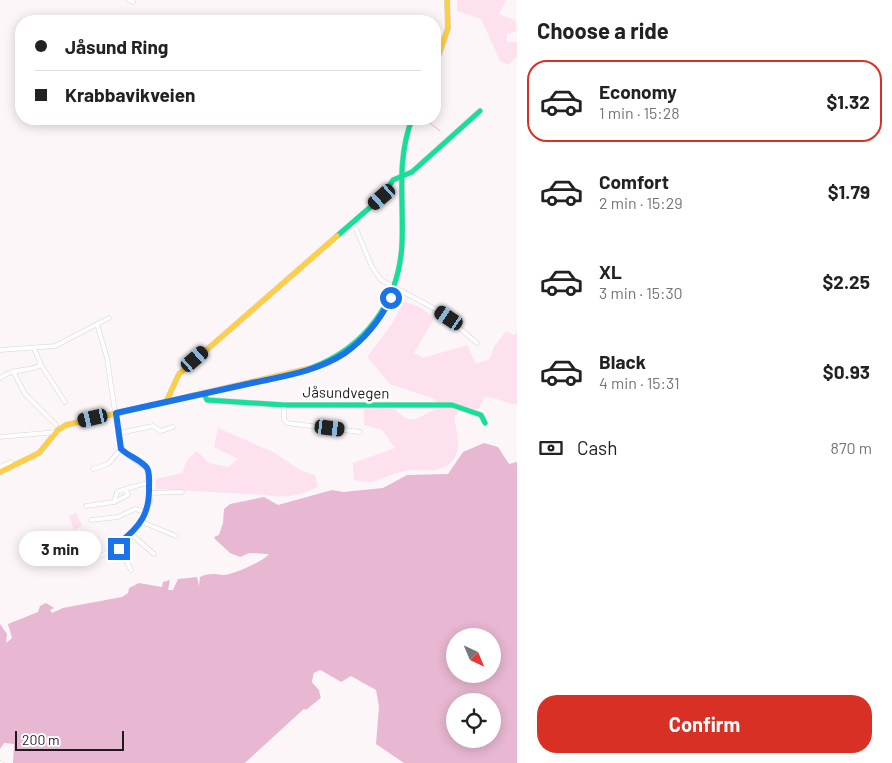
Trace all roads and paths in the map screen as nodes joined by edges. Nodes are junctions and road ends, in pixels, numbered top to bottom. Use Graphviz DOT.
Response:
graph roads {
  1 [pos="447,0"];
  2 [pos="441,48"];
  3 [pos="480,111"];
  4 [pos="410,125"];
  5 [pos="400,178"];
  6 [pos="351,224"];
  7 [pos="395,287"];
  8 [pos="109,318"];
  9 [pos="95,325"];
  10 [pos="477,343"];
  11 [pos="34,348"];
  12 [pos="0,350"];
  13 [pos="41,365"];
  14 [pos="12,371"];
  15 [pos="0,378"];
  16 [pos="204,394"];
  17 [pos="65,402"];
  18 [pos="166,402"];
  19 [pos="284,405"];
  20 [pos="116,413"];
  21 [pos="485,423"];
  22 [pos="56,426"];
  23 [pos="173,427"];
  24 [pos="57,432"];
  25 [pos="360,432"];
  26 [pos="119,434"];
  27 [pos="0,437"];
  28 [pos="121,449"];
  29 [pos="11,462"];
  30 [pos="0,466"];
  31 [pos="93,469"];
  32 [pos="0,472"];
  33 [pos="149,483"];
  34 [pos="126,490"];
  35 [pos="149,492"];
  36 [pos="182,492"];
  37 [pos="114,502"];
  38 [pos="86,506"];
  39 [pos="147,512"];
  40 [pos="91,520"];
  41 [pos="142,522"];
  42 [pos="131,534"];
  43 [pos="176,536"];
  44 [pos="119,549"];
  45 [pos="154,554"];
  46 [pos="102,556"];
  47 [pos="131,570"];
  1 -- 2 [label="street"];
  3 -- 5 [label="street"];
  4 -- 5 [label="street"];
  5 -- 6 [label="street"];
  5 -- 7 [label="street"];
  6 -- 7 [label="street"];
  6 -- 18 [label="street"];
  7 -- 10 [label="street"];
  7 -- 16 [label="street"];
  8 -- 9 [label="street"];
  9 -- 11 [label="street"];
  9 -- 20 [label="street"];
  11 -- 12 [label="street"];
  11 -- 13 [label="street"];
  13 -- 14 [label="street"];
  13 -- 17 [label="street"];
  14 -- 15 [label="street"];
  14 -- 22 [label="street"];
  16 -- 18 [label="street"];
  16 -- 19 [label="street, Jåsundvegen"];
  18 -- 20 [label="street"];
  19 -- 21 [label="street, Jåsundvegen"];
  19 -- 25 [label="street"];
  20 -- 24 [label="street"];
  20 -- 26 [label="street"];
  23 -- 26 [label="street"];
  24 -- 27 [label="street"];
  24 -- 32 [label="street"];
  26 -- 28 [label="street"];
  28 -- 31 [label="street"];
  28 -- 33 [label="street"];
  29 -- 30 [label="street"];
  33 -- 34 [label="street"];
  33 -- 35 [label="street"];
  34 -- 37 [label="street"];
  34 -- 37 [label="street"];
  35 -- 36 [label="street"];
  35 -- 39 [label="street"];
  37 -- 38 [label="street"];
  39 -- 40 [label="street"];
  39 -- 41 [label="street"];
  41 -- 42 [label="street"];
  41 -- 43 [label="street"];
  42 -- 44 [label="street"];
  42 -- 45 [label="street"];
  44 -- 46 [label="street"];
  44 -- 47 [label="street"];
}
